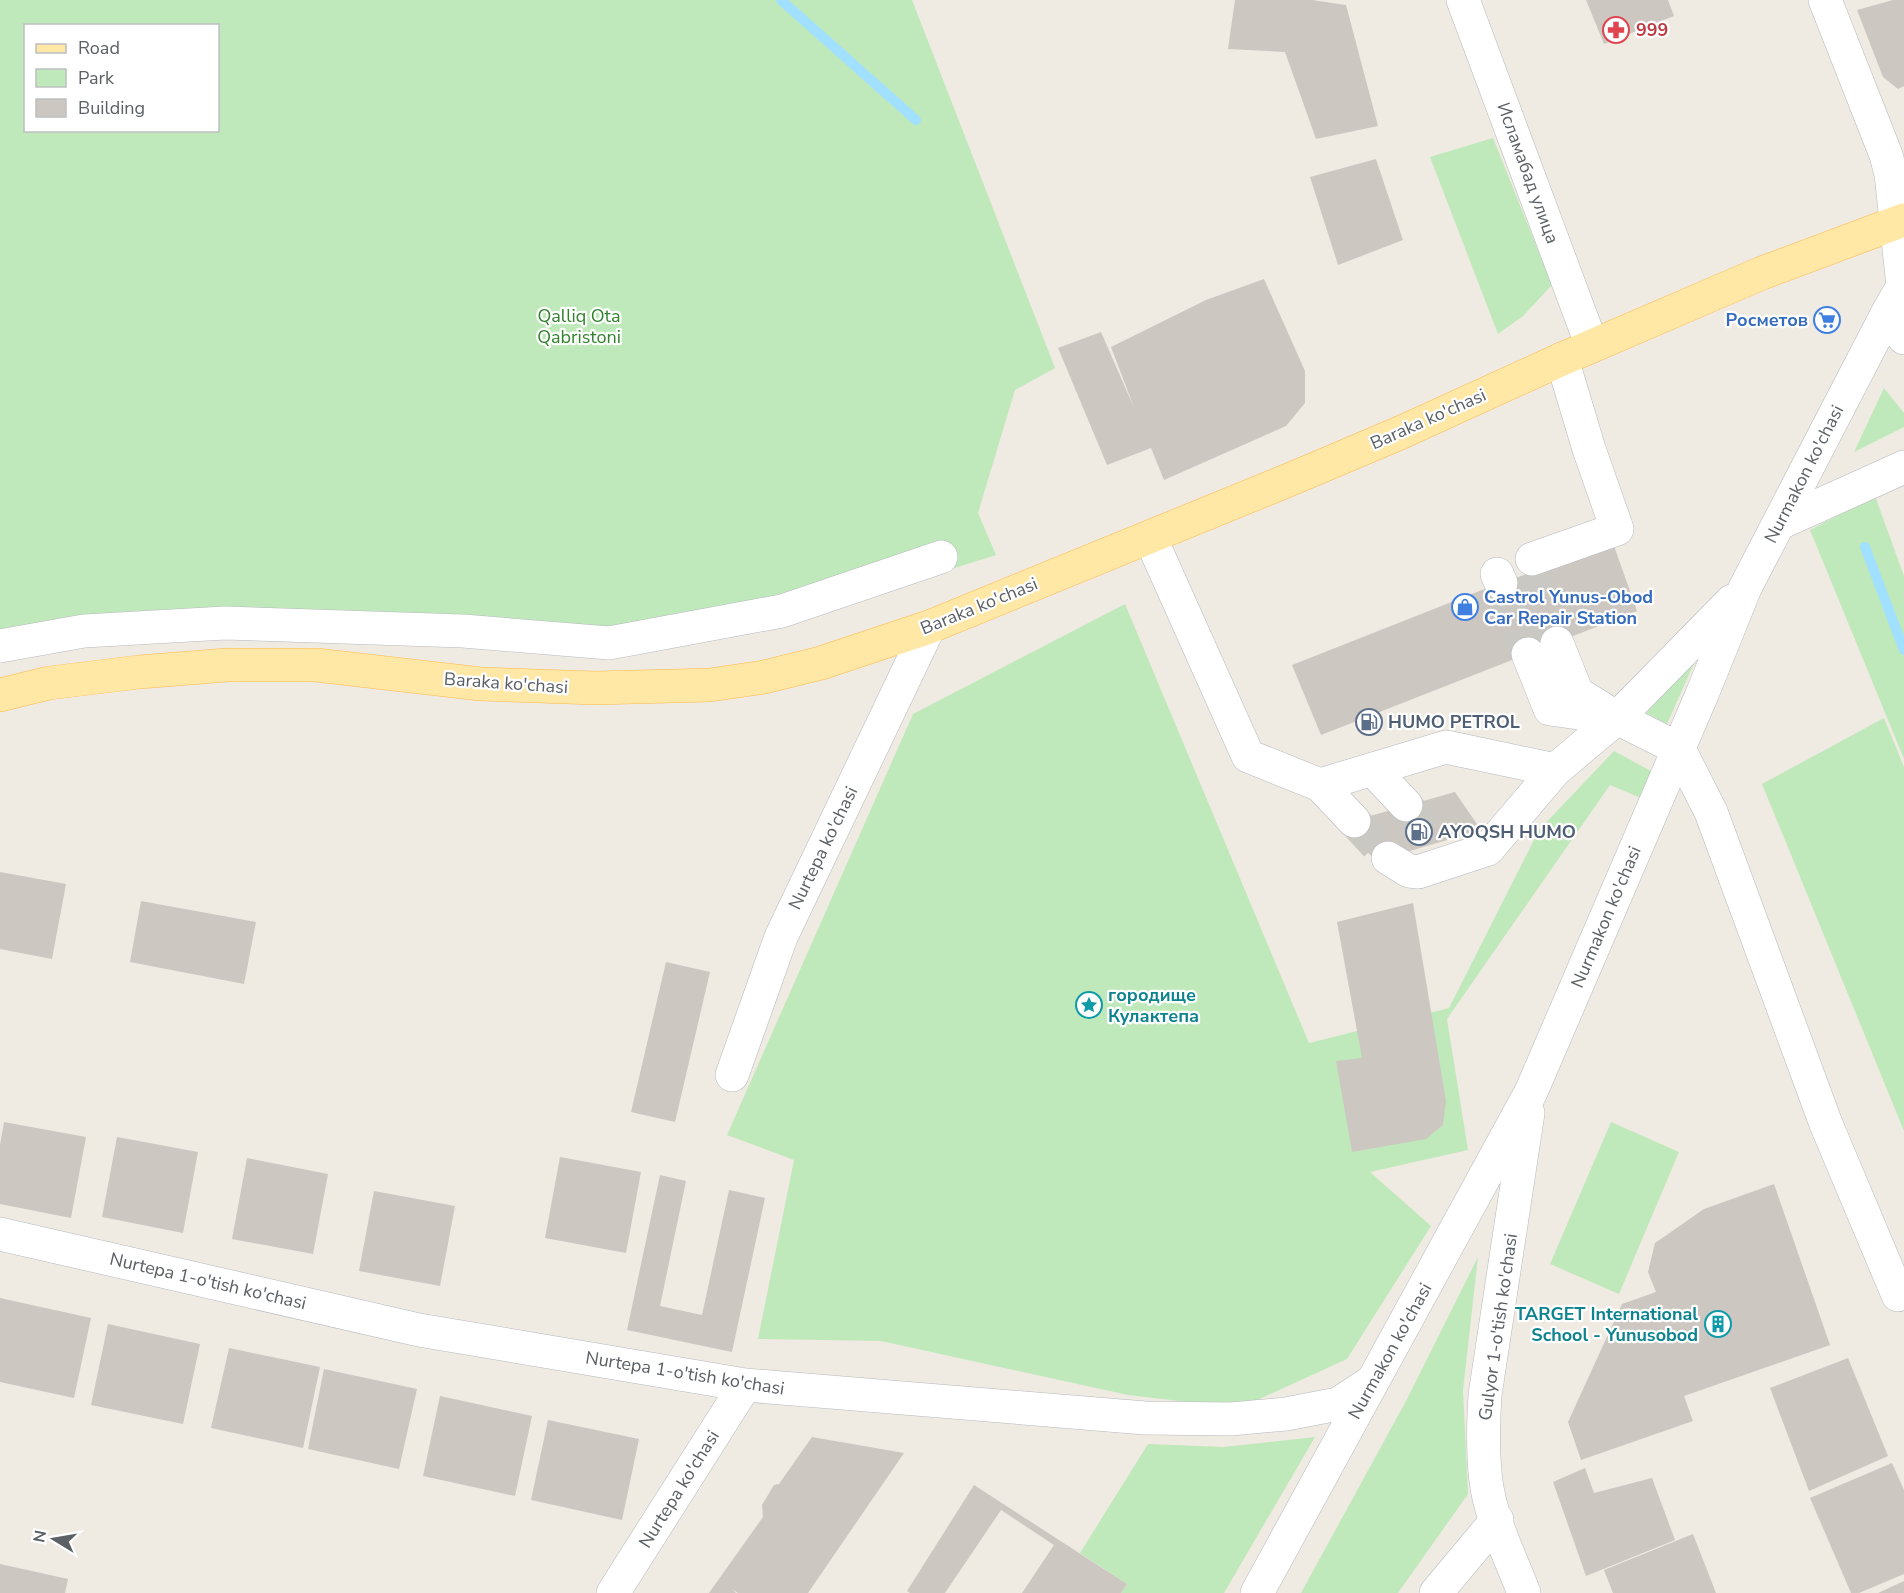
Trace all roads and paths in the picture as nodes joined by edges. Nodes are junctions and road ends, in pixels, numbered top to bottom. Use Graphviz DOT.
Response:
graph roads {
  1 [pos="1463,0"];
  2 [pos="1825,0"];
  3 [pos="1901,221"];
  4 [pos="1896,325"];
  5 [pos="1592,346"];
  6 [pos="1562,359"];
  7 [pos="1904,467"];
  8 [pos="1780,523"];
  9 [pos="1150,537"];
  10 [pos="941,557"];
  11 [pos="1517,570"];
  12 [pos="1745,588"];
  13 [pos="929,627"];
  14 [pos="0,646"];
  15 [pos="1543,648"];
  16 [pos="0,695"];
  17 [pos="1617,718"];
  18 [pos="1679,749"];
  19 [pos="1372,770"];
  20 [pos="1555,770"];
  21 [pos="1320,785"];
  22 [pos="1406,805"];
  23 [pos="1354,821"];
  24 [pos="1388,858"];
  25 [pos="732,1075"];
  26 [pos="1531,1092"];
  27 [pos="0,1234"];
  28 [pos="1898,1295"];
  29 [pos="1374,1380"];
  30 [pos="746,1385"];
  31 [pos="1497,1520"];
  32 [pos="613,1593"];
  33 [pos="1257,1593"];
  34 [pos="1436,1593"];
  35 [pos="1524,1593"];
  1 -- 5 [label="street, Исламабад улица"];
  2 -- 3 [label="street, Nurmakon ko'chasi"];
  3 -- 4 [label="street, Nurmakon ko'chasi"];
  3 -- 5 [label="main road, Baraka ko'chasi"];
  4 -- 8 [label="street, Nurmakon ko'chasi"];
  5 -- 6 [label="main road, Baraka ko'chasi"];
  6 -- 9 [label="main road, Baraka ko'chasi"];
  6 -- 11 [label="street"];
  7 -- 8 [label="street"];
  8 -- 12 [label="street, Nurmakon ko'chasi"];
  9 -- 13 [label="main road, Baraka ko'chasi"];
  9 -- 21 [label="street"];
  10 -- 14 [label="street"];
  12 -- 17 [label="street"];
  12 -- 18 [label="street, Nurmakon ko'chasi"];
  13 -- 16 [label="main road, Baraka ko'chasi"];
  13 -- 25 [label="street, Nurtepa ko'chasi"];
  15 -- 17 [label="street"];
  17 -- 18 [label="street"];
  17 -- 20 [label="street"];
  18 -- 26 [label="street, Nurmakon ko'chasi"];
  18 -- 28 [label="street"];
  19 -- 20 [label="street"];
  19 -- 21 [label="street"];
  19 -- 22 [label="street"];
  20 -- 24 [label="street"];
  21 -- 23 [label="street"];
  26 -- 29 [label="street, Nurmakon ko'chasi"];
  26 -- 31 [label="street, Gulyor 1-o'tish ko'chasi"];
  27 -- 30 [label="street, Nurtepa 1-o'tish ko'chasi"];
  29 -- 30 [label="street, Nurtepa 1-o'tish ko'chasi"];
  29 -- 33 [label="street, Nurmakon ko'chasi"];
  30 -- 32 [label="street, Nurtepa ko'chasi"];
  31 -- 34 [label="street"];
  31 -- 35 [label="street, Gulyor 1-o'tish ko'chasi"];
}
